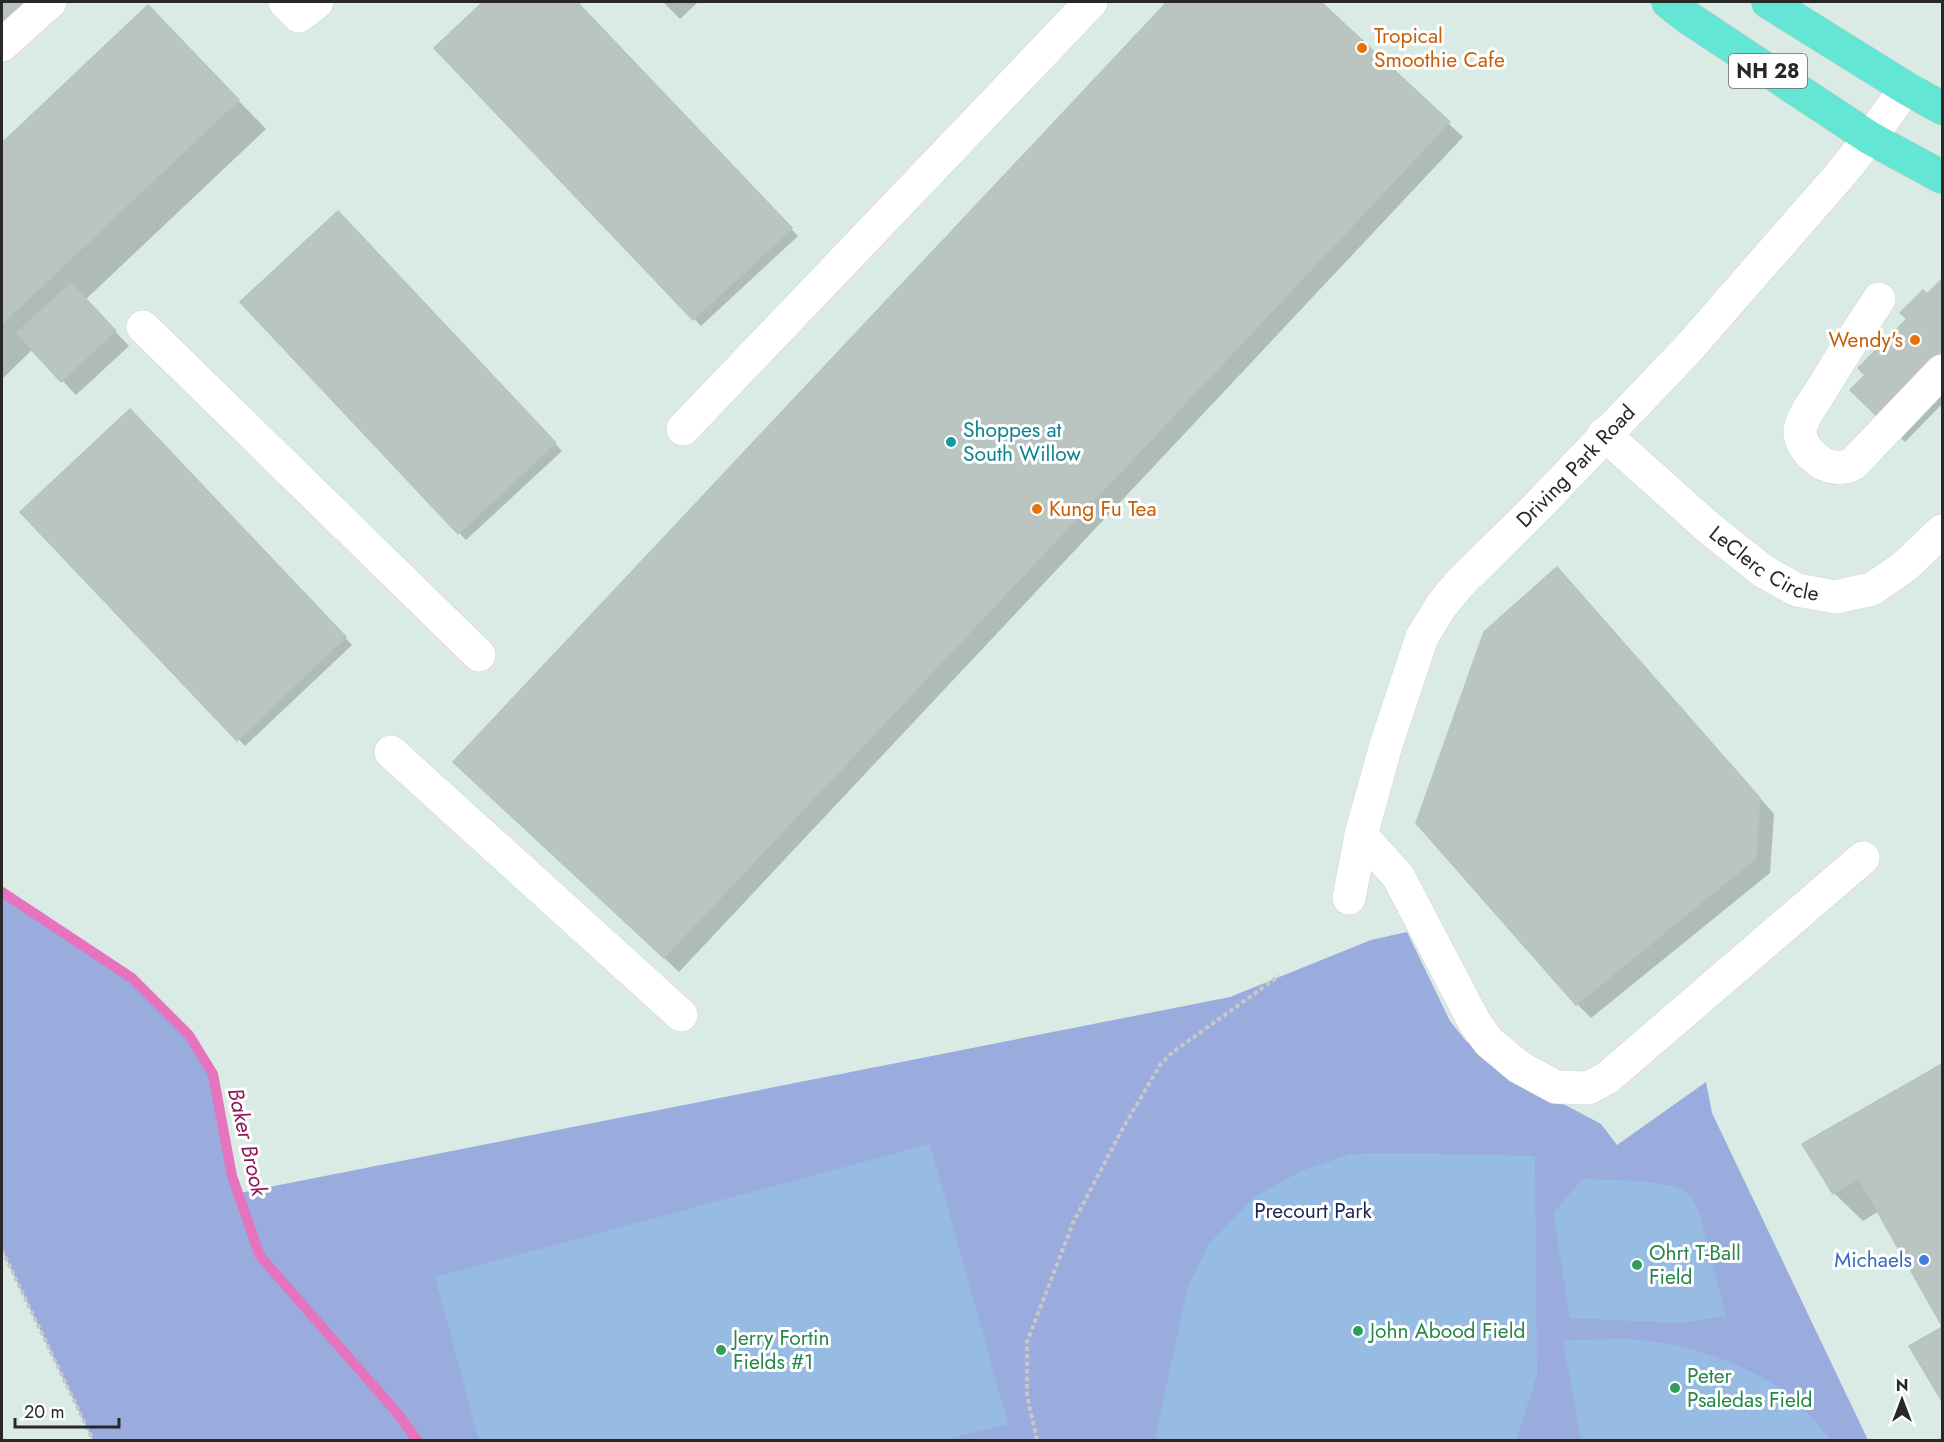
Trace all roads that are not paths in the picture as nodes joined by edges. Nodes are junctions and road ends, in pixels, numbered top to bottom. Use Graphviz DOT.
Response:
graph roads {
  1 [pos="50,2"];
  2 [pos="285,2"];
  3 [pos="317,2"];
  4 [pos="1091,2"];
  5 [pos="1668,2"];
  6 [pos="1768,2"];
  7 [pos="2,45"];
  8 [pos="1906,88"];
  9 [pos="1942,108"];
  10 [pos="1870,138"];
  11 [pos="1942,177"];
  12 [pos="1880,299"];
  13 [pos="143,327"];
  14 [pos="1942,371"];
  15 [pos="683,429"];
  16 [pos="1604,434"];
  17 [pos="1942,531"];
  18 [pos="479,655"];
  19 [pos="391,752"];
  20 [pos="1361,835"];
  21 [pos="1863,858"];
  22 [pos="1349,898"];
  23 [pos="681,1015"];
  1 -- 7 [label="street"];
  2 -- 3 [label="street"];
  4 -- 15 [label="street"];
  5 -- 10 [label="main road, NH 28"];
  6 -- 8 [label="main road, NH 28"];
  8 -- 9 [label="main road, NH 28"];
  8 -- 10 [label="street, Driving Park Road"];
  10 -- 11 [label="main road, NH 28"];
  10 -- 16 [label="street, Driving Park Road"];
  12 -- 14 [label="street"];
  13 -- 18 [label="street"];
  16 -- 17 [label="street, LeClerc Circle"];
  16 -- 20 [label="street, Driving Park Road"];
  19 -- 23 [label="street"];
  20 -- 21 [label="street"];
  20 -- 22 [label="street, Driving Park Road"];
}
